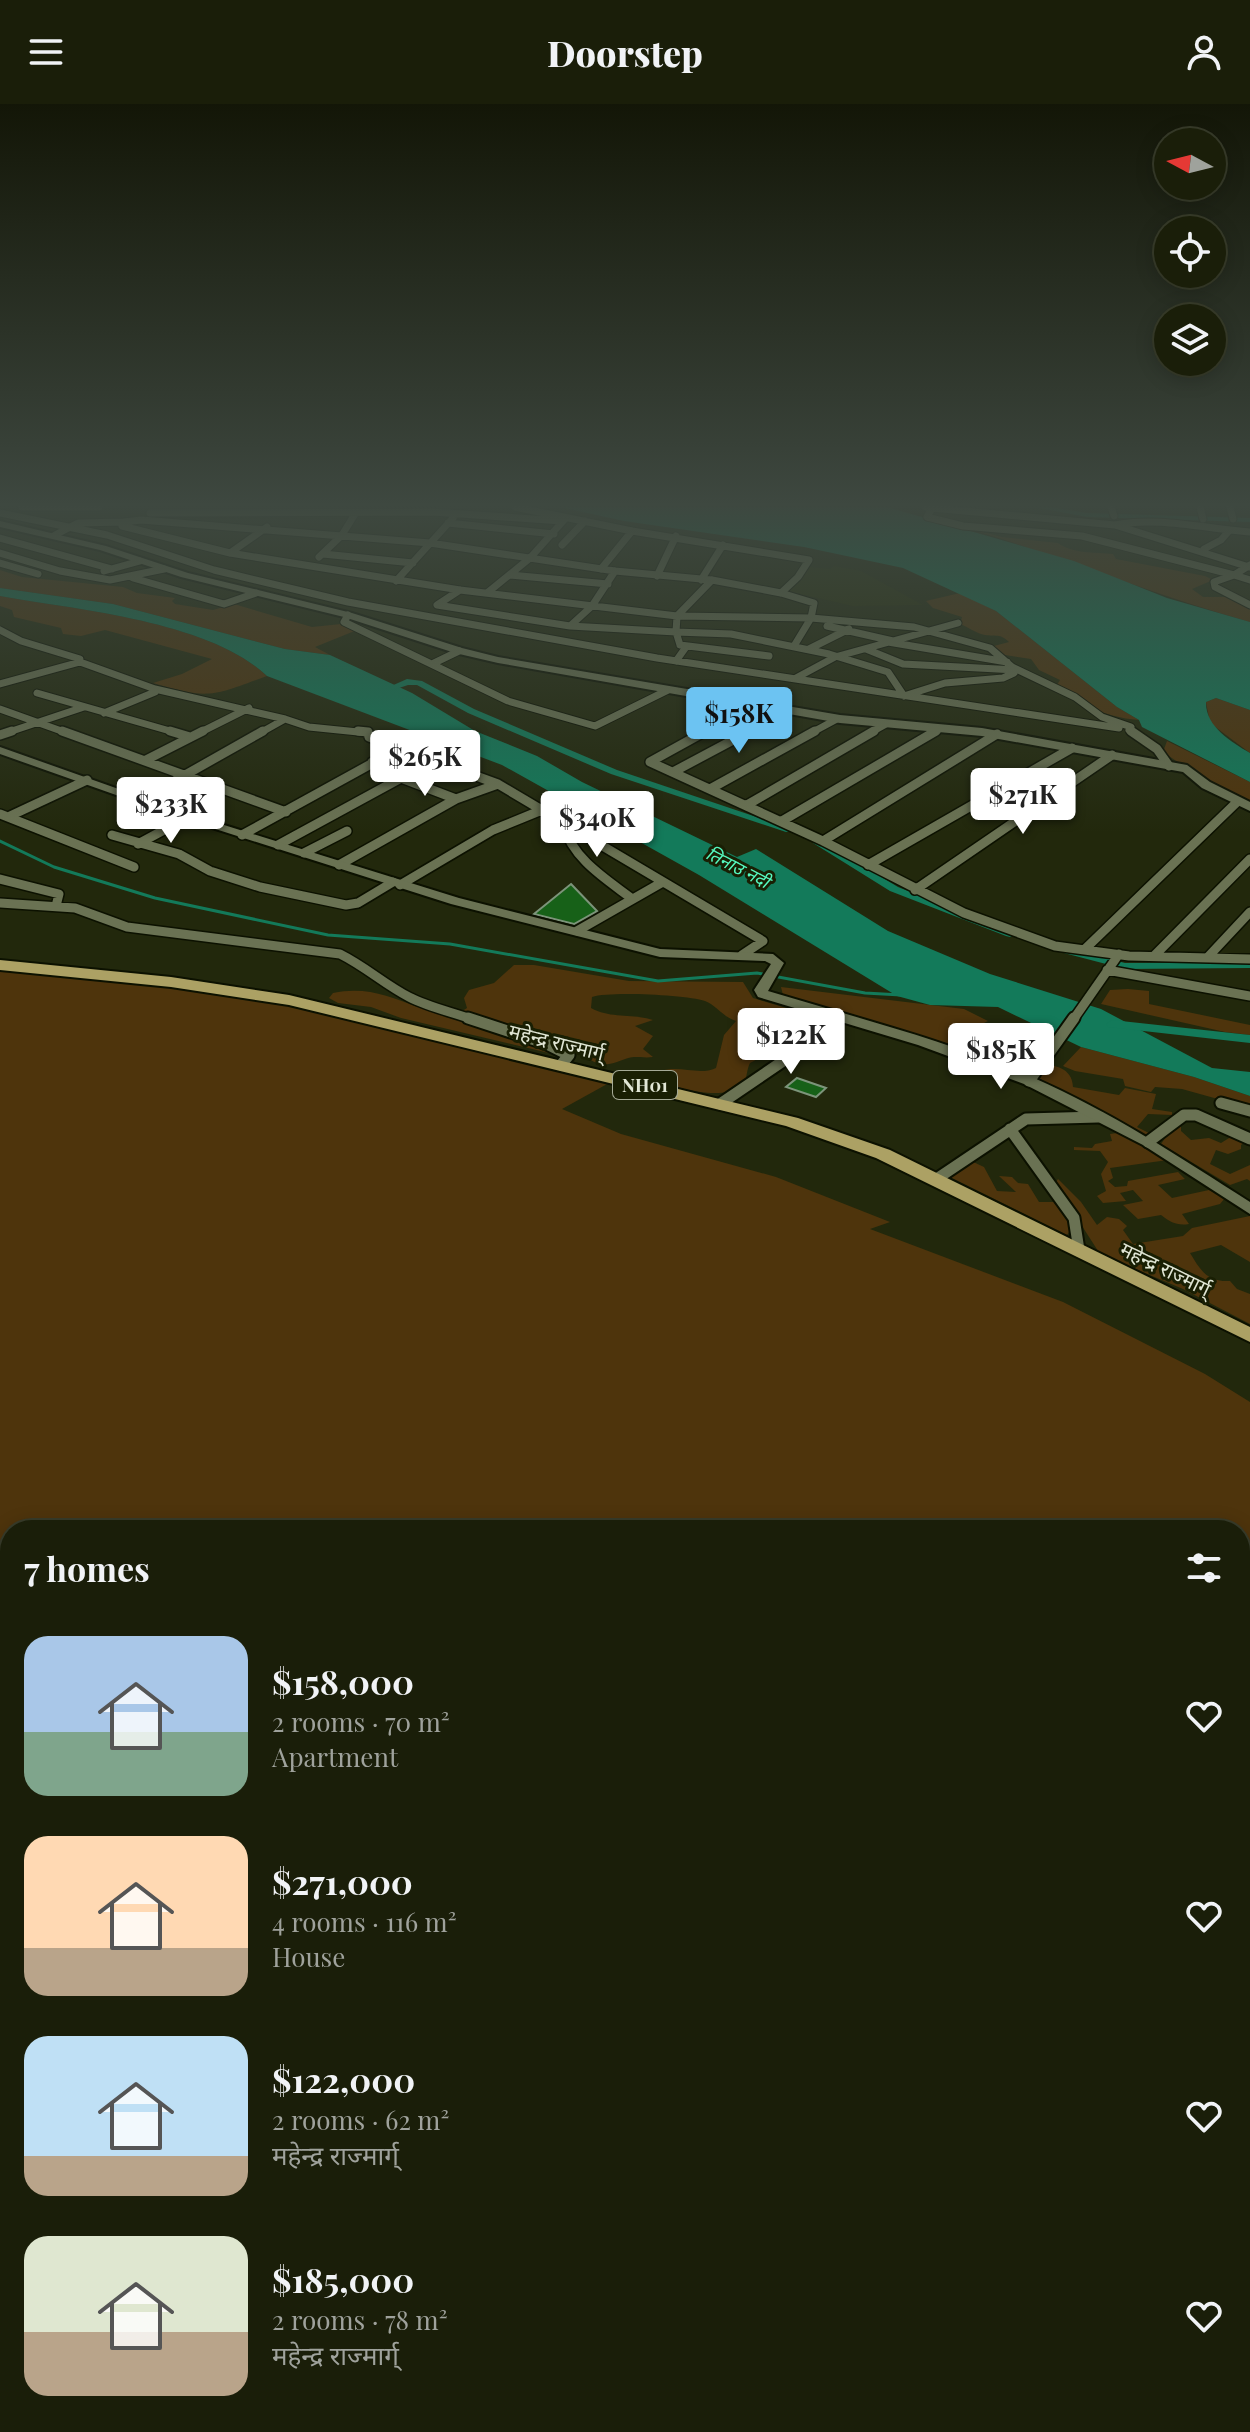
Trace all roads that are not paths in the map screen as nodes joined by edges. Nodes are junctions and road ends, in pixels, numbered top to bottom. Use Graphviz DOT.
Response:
graph roads {
  1 [pos="348,615"];
  2 [pos="350,616"];
  3 [pos="424,616"];
  4 [pos="504,616"];
  5 [pos="581,616"];
  6 [pos="674,616"];
  7 [pos="677,616"];
  8 [pos="810,616"];
  9 [pos="809,620"];
  10 [pos="958,623"];
  11 [pos="570,626"];
  12 [pos="850,629"];
  13 [pos="0,630"];
  14 [pos="925,630"];
  15 [pos="676,632"];
  16 [pos="954,638"];
  17 [pos="891,641"];
  18 [pos="680,645"];
  19 [pos="790,645"];
  20 [pos="809,649"];
  21 [pos="865,649"];
  22 [pos="459,651"];
  23 [pos="937,653"];
  24 [pos="769,656"];
  25 [pos="835,657"];
  26 [pos="676,661"];
  27 [pos="80,662"];
  28 [pos="1007,662"];
  29 [pos="432,664"];
  30 [pos="903,664"];
  31 [pos="921,666"];
  32 [pos="1019,670"];
  33 [pos="753,672"];
  34 [pos="888,672"];
  35 [pos="796,678"];
  36 [pos="0,684"];
  37 [pos="668,690"];
  38 [pos="155,692"];
  39 [pos="37,693"];
  40 [pos="904,696"];
  41 [pos="754,705"];
  42 [pos="84,707"];
  43 [pos="249,708"];
  44 [pos="0,709"];
  45 [pos="788,711"];
  46 [pos="104,713"];
  47 [pos="285,719"];
  48 [pos="837,719"];
  49 [pos="38,723"];
  50 [pos="886,724"];
  51 [pos="938,730"];
  52 [pos="1129,730"];
  53 [pos="997,734"];
  54 [pos="0,735"];
  55 [pos="190,737"];
  56 [pos="400,748"];
  57 [pos="1072,748"];
  58 [pos="0,750"];
  59 [pos="1112,755"];
  60 [pos="146,760"];
  61 [pos="372,762"];
  62 [pos="1169,766"];
  63 [pos="675,771"];
  64 [pos="186,775"];
  65 [pos="401,778"];
  66 [pos="87,780"];
  67 [pos="498,784"];
  68 [pos="710,789"];
  69 [pos="456,799"];
  70 [pos="141,800"];
  71 [pos="1237,802"];
  72 [pos="747,805"];
  73 [pos="1250,807"];
  74 [pos="542,810"];
  75 [pos="285,811"];
  76 [pos="5,815"];
  77 [pos="188,817"];
  78 [pos="782,821"];
  79 [pos="564,826"];
  80 [pos="347,831"];
  81 [pos="112,835"];
  82 [pos="242,835"];
  83 [pos="823,841"];
  84 [pos="138,844"];
  85 [pos="278,845"];
  86 [pos="304,853"];
  87 [pos="1250,859"];
  88 [pos="339,865"];
  89 [pos="868,865"];
  90 [pos="134,867"];
  91 [pos="0,879"];
  92 [pos="396,883"];
  93 [pos="661,883"];
  94 [pos="915,890"];
  95 [pos="631,898"];
  96 [pos="0,903"];
  97 [pos="56,906"];
  98 [pos="1250,912"];
  99 [pos="577,931"];
  100 [pos="1085,949"];
  101 [pos="1119,954"];
  102 [pos="742,955"];
  103 [pos="1154,956"];
  104 [pos="1207,958"];
  105 [pos="1250,959"];
  106 [pos="0,965"];
  107 [pos="1107,970"];
  108 [pos="1250,996"];
  109 [pos="832,1016"];
  110 [pos="561,1065"];
  111 [pos="1033,1075"];
  112 [pos="1221,1103"];
  113 [pos="720,1104"];
  114 [pos="1250,1111"];
  115 [pos="1098,1117"];
  116 [pos="1010,1129"];
  117 [pos="1250,1139"];
  118 [pos="1148,1142"];
  119 [pos="935,1180"];
  120 [pos="1247,1206"];
  121 [pos="1079,1250"];
  122 [pos="1250,1335"];
  1 -- 29 [label="street"];
  2 -- 22 [label="main road"];
  3 -- 26 [label="street"];
  4 -- 11 [label="street"];
  5 -- 11 [label="street"];
  6 -- 7 [label="street"];
  7 -- 9 [label="street"];
  7 -- 15 [label="street"];
  8 -- 9 [label="street"];
  9 -- 12 [label="street"];
  9 -- 14 [label="street"];
  9 -- 19 [label="street"];
  10 -- 14 [label="street"];
  11 -- 15 [label="street"];
  12 -- 17 [label="street"];
  12 -- 20 [label="street"];
  13 -- 27 [label="street"];
  14 -- 16 [label="street"];
  14 -- 17 [label="street"];
  15 -- 18 [label="street"];
  15 -- 19 [label="street"];
  16 -- 23 [label="street"];
  16 -- 28 [label="street"];
  17 -- 21 [label="street"];
  17 -- 23 [label="street"];
  18 -- 24 [label="street"];
  18 -- 26 [label="street"];
  19 -- 20 [label="street"];
  19 -- 24 [label="street"];
  20 -- 25 [label="street"];
  21 -- 25 [label="street"];
  21 -- 30 [label="street"];
  22 -- 29 [label="street"];
  22 -- 37 [label="main road"];
  23 -- 28 [label="street"];
  23 -- 31 [label="street"];
  24 -- 33 [label="street"];
  25 -- 34 [label="street"];
  25 -- 35 [label="street"];
  26 -- 33 [label="street"];
  27 -- 36 [label="street"];
  27 -- 38 [label="street"];
  28 -- 32 [label="street"];
  29 -- 37 [label="street"];
  30 -- 31 [label="street"];
  30 -- 34 [label="street"];
  31 -- 32 [label="street"];
  32 -- 40 [label="street"];
  32 -- 52 [label="street"];
  33 -- 35 [label="street"];
  34 -- 40 [label="street"];
  35 -- 40 [label="street"];
  37 -- 41 [label="main road"];
  38 -- 43 [label="street"];
  38 -- 46 [label="street"];
  39 -- 42 [label="street"];
  40 -- 52 [label="street"];
  41 -- 45 [label="main road"];
  41 -- 63 [label="street"];
  42 -- 46 [label="street"];
  42 -- 49 [label="street"];
  43 -- 47 [label="street"];
  43 -- 55 [label="street"];
  44 -- 49 [label="street"];
  45 -- 48 [label="main road"];
  45 -- 63 [label="street"];
  46 -- 55 [label="street"];
  47 -- 56 [label="street"];
  47 -- 64 [label="street"];
  48 -- 50 [label="main road"];
  48 -- 68 [label="street"];
  49 -- 54 [label="street"];
  49 -- 60 [label="street"];
  50 -- 51 [label="main road"];
  50 -- 72 [label="street"];
  51 -- 53 [label="main road"];
  51 -- 78 [label="street"];
  52 -- 62 [label="street"];
  53 -- 57 [label="main road"];
  53 -- 83 [label="street"];
  55 -- 60 [label="street"];
  56 -- 61 [label="street"];
  56 -- 67 [label="street"];
  57 -- 59 [label="main road"];
  57 -- 89 [label="street"];
  58 -- 66 [label="street"];
  59 -- 62 [label="main road"];
  59 -- 94 [label="street"];
  60 -- 64 [label="street"];
  61 -- 65 [label="street"];
  61 -- 75 [label="street"];
  62 -- 71 [label="main road"];
  63 -- 68 [label="street"];
  64 -- 70 [label="street"];
  64 -- 75 [label="street"];
  65 -- 69 [label="street"];
  65 -- 85 [label="street"];
  66 -- 70 [label="street"];
  66 -- 76 [label="street"];
  67 -- 69 [label="street"];
  67 -- 74 [label="street"];
  68 -- 72 [label="street"];
  69 -- 88 [label="street"];
  70 -- 77 [label="street"];
  71 -- 73 [label="main road"];
  71 -- 100 [label="street"];
  72 -- 78 [label="street"];
  74 -- 79 [label="street"];
  74 -- 92 [label="street"];
  75 -- 82 [label="street"];
  76 -- 90 [label="street"];
  77 -- 82 [label="street"];
  77 -- 84 [label="street"];
  78 -- 83 [label="street"];
  79 -- 93 [label="street"];
  79 -- 95 [label="street"];
  80 -- 86 [label="street"];
  81 -- 84 [label="street"];
  82 -- 85 [label="street"];
  83 -- 89 [label="street"];
  84 -- 92 [label="street"];
  85 -- 86 [label="street"];
  86 -- 88 [label="street"];
  87 -- 103 [label="street"];
  88 -- 92 [label="street"];
  89 -- 94 [label="street"];
  91 -- 97 [label="street"];
  92 -- 99 [label="street"];
  93 -- 95 [label="street"];
  93 -- 102 [label="street"];
  94 -- 100 [label="street"];
  95 -- 99 [label="street"];
  96 -- 97 [label="street"];
  97 -- 110 [label="street"];
  98 -- 104 [label="street"];
  99 -- 102 [label="street"];
  100 -- 101 [label="street"];
  101 -- 103 [label="street"];
  101 -- 107 [label="street"];
  102 -- 109 [label="street"];
  103 -- 104 [label="street"];
  104 -- 105 [label="street"];
  106 -- 110 [label="highway, महेन्द्र राज्मार्ग् / NH01"];
  107 -- 108 [label="street"];
  107 -- 111 [label="street"];
  109 -- 111 [label="street"];
  109 -- 113 [label="street"];
  110 -- 113 [label="highway, महेन्द्र राज्मार्ग् / NH01"];
  111 -- 115 [label="street"];
  112 -- 114 [label="street"];
  113 -- 119 [label="highway, महेन्द्र राज्मार्ग् / NH01"];
  115 -- 116 [label="street"];
  115 -- 118 [label="street"];
  116 -- 119 [label="street"];
  116 -- 121 [label="street"];
  117 -- 118 [label="street"];
  118 -- 120 [label="street"];
  119 -- 121 [label="highway, महेन्द्र राज्मार्ग् / NH01"];
  121 -- 122 [label="highway, महेन्द्र राज्मार्ग् / NH01"];
}
